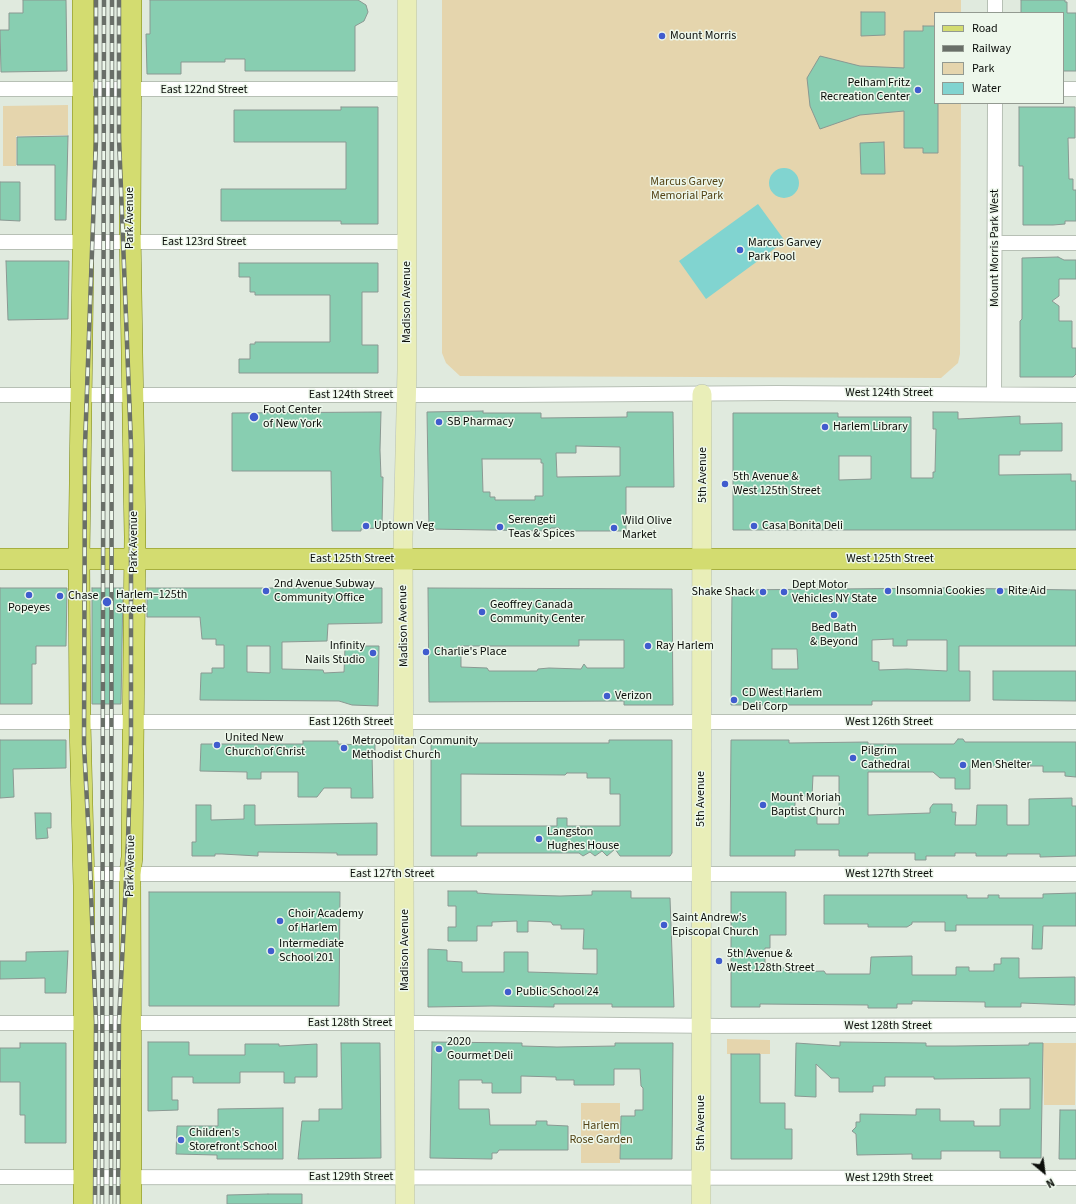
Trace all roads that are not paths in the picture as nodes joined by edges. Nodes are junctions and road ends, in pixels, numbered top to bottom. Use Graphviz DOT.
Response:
graph roads {
  1 [pos="83,0"];
  2 [pos="131,0"];
  3 [pos="408,0"];
  4 [pos="995,0"];
  5 [pos="995,12"];
  6 [pos="0,89"];
  7 [pos="83,89"];
  8 [pos="130,89"];
  9 [pos="1064,89"];
  10 [pos="1076,89"];
  11 [pos="408,90"];
  12 [pos="995,104"];
  13 [pos="0,242"];
  14 [pos="83,242"];
  15 [pos="130,242"];
  16 [pos="408,242"];
  17 [pos="996,243"];
  18 [pos="1076,243"];
  19 [pos="702,394"];
  20 [pos="994,394"];
  21 [pos="0,395"];
  22 [pos="82,395"];
  23 [pos="133,395"];
  24 [pos="405,395"];
  25 [pos="1076,395"];
  26 [pos="0,559"];
  27 [pos="79,559"];
  28 [pos="134,559"];
  29 [pos="703,559"];
  30 [pos="1076,559"];
  31 [pos="404,560"];
  32 [pos="0,722"];
  33 [pos="80,722"];
  34 [pos="133,722"];
  35 [pos="405,722"];
  36 [pos="702,722"];
  37 [pos="1076,722"];
  38 [pos="83,874"];
  39 [pos="130,874"];
  40 [pos="405,874"];
  41 [pos="701,874"];
  42 [pos="1076,874"];
  43 [pos="0,1023"];
  44 [pos="84,1023"];
  45 [pos="130,1023"];
  46 [pos="405,1023"];
  47 [pos="1076,1025"];
  48 [pos="701,1026"];
  49 [pos="131,1176"];
  50 [pos="0,1177"];
  51 [pos="84,1177"];
  52 [pos="405,1177"];
  53 [pos="701,1178"];
  54 [pos="1076,1178"];
  55 [pos="84,1204"];
  56 [pos="131,1204"];
  57 [pos="405,1204"];
  58 [pos="702,1204"];
  1 -- 7 [label="main road"];
  2 -- 8 [label="main road, Park Avenue"];
  3 -- 11 [label="main road, Madison Avenue"];
  4 -- 5 [label="street"];
  6 -- 7 [label="street, East 122nd Street"];
  7 -- 8 [label="street, East 122nd Street"];
  7 -- 14 [label="main road"];
  8 -- 11 [label="street, East 122nd Street"];
  8 -- 15 [label="main road, Park Avenue"];
  9 -- 10 [label="street"];
  11 -- 16 [label="main road, Madison Avenue"];
  12 -- 17 [label="street, Mount Morris Park West"];
  13 -- 14 [label="street, East 123rd Street"];
  14 -- 15 [label="street, East 123rd Street"];
  14 -- 22 [label="main road"];
  15 -- 16 [label="street, East 123rd Street"];
  15 -- 23 [label="main road, Park Avenue"];
  16 -- 24 [label="main road, Madison Avenue"];
  17 -- 18 [label="street"];
  17 -- 20 [label="street, Mount Morris Park West"];
  19 -- 20 [label="street, West 124th Street"];
  19 -- 24 [label="street, East 124th Street"];
  19 -- 29 [label="main road, 5th Avenue"];
  20 -- 25 [label="street, West 124th Street"];
  21 -- 22 [label="street, East 124th Street"];
  22 -- 23 [label="street, East 124th Street"];
  22 -- 27 [label="main road"];
  23 -- 24 [label="street, East 124th Street"];
  23 -- 28 [label="main road, Park Avenue"];
  24 -- 31 [label="main road, Madison Avenue"];
  26 -- 27 [label="main road, East 125th Street"];
  27 -- 28 [label="main road, East 125th Street"];
  27 -- 33 [label="main road"];
  28 -- 31 [label="main road, East 125th Street"];
  28 -- 34 [label="main road, Park Avenue"];
  29 -- 30 [label="main road, West 125th Street"];
  29 -- 31 [label="main road, East 125th Street"];
  29 -- 36 [label="main road, 5th Avenue"];
  31 -- 35 [label="main road, Madison Avenue"];
  32 -- 33 [label="street, East 126th Street"];
  33 -- 34 [label="street, East 126th Street"];
  33 -- 38 [label="main road"];
  34 -- 35 [label="street, East 126th Street"];
  34 -- 39 [label="main road, Park Avenue"];
  35 -- 36 [label="street, East 126th Street"];
  35 -- 40 [label="main road, Madison Avenue"];
  36 -- 37 [label="street, West 126th Street"];
  36 -- 41 [label="main road, 5th Avenue"];
  38 -- 39 [label="street, East 127th Street"];
  38 -- 44 [label="main road"];
  39 -- 40 [label="street, East 127th Street"];
  39 -- 45 [label="main road, Park Avenue"];
  40 -- 41 [label="street, East 127th Street"];
  40 -- 46 [label="main road, Madison Avenue"];
  41 -- 42 [label="street, West 127th Street"];
  41 -- 48 [label="main road, 5th Avenue"];
  43 -- 44 [label="street, East 128th Street"];
  44 -- 45 [label="street, East 128th Street"];
  44 -- 51 [label="main road"];
  45 -- 46 [label="street, East 128th Street"];
  45 -- 49 [label="main road, Park Avenue"];
  46 -- 48 [label="street, East 128th Street"];
  46 -- 52 [label="main road, Madison Avenue"];
  47 -- 48 [label="street, West 128th Street"];
  48 -- 53 [label="main road, 5th Avenue"];
  49 -- 51 [label="street, East 129th Street"];
  49 -- 52 [label="street, East 129th Street"];
  49 -- 56 [label="main road, Park Avenue"];
  50 -- 51 [label="street, East 129th Street"];
  51 -- 55 [label="main road"];
  52 -- 53 [label="street, East 129th Street"];
  52 -- 57 [label="main road, Madison Avenue"];
  53 -- 54 [label="street, West 129th Street"];
  53 -- 58 [label="main road, 5th Avenue"];
}
